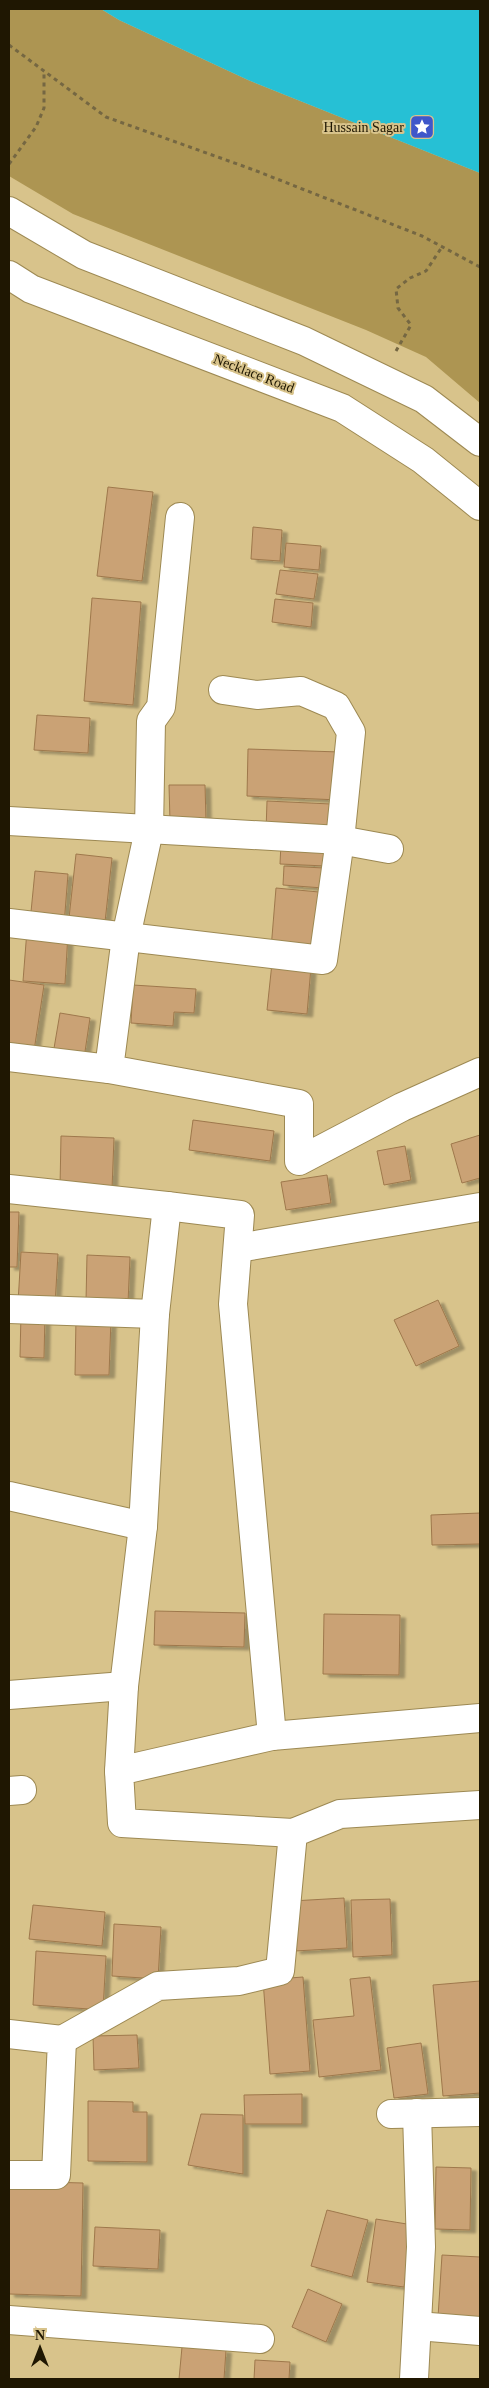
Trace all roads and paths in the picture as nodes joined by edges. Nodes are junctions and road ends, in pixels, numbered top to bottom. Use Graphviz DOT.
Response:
graph roads {
  1 [pos="9,45"];
  2 [pos="44,70"];
  3 [pos="9,164"];
  4 [pos="9,211"];
  5 [pos="442,246"];
  6 [pos="480,267"];
  7 [pos="9,276"];
  8 [pos="381,378"];
  9 [pos="480,442"];
  10 [pos="480,506"];
  11 [pos="180,517"];
  12 [pos="222,690"];
  13 [pos="9,821"];
  14 [pos="149,830"];
  15 [pos="340,840"];
  16 [pos="389,849"];
  17 [pos="9,923"];
  18 [pos="126,937"];
  19 [pos="9,1057"];
  20 [pos="110,1069"];
  21 [pos="480,1072"];
  22 [pos="9,1189"];
  23 [pos="167,1206"];
  24 [pos="480,1207"];
  25 [pos="238,1248"];
  26 [pos="9,1310"];
  27 [pos="155,1314"];
  28 [pos="9,1496"];
  29 [pos="143,1526"];
  30 [pos="124,1686"];
  31 [pos="9,1695"];
  32 [pos="480,1718"];
  33 [pos="272,1736"];
  34 [pos="119,1771"];
  35 [pos="480,1805"];
  36 [pos="293,1832"];
  37 [pos="9,2034"];
  38 [pos="62,2040"];
  39 [pos="480,2112"];
  40 [pos="418,2113"];
  41 [pos="390,2114"];
  42 [pos="9,2175"];
  43 [pos="9,2320"];
  44 [pos="417,2326"];
  45 [pos="480,2330"];
  46 [pos="260,2339"];
  47 [pos="414,2379"];
  1 -- 2 [label="path"];
  2 -- 3 [label="path"];
  2 -- 5 [label="path"];
  4 -- 8 [label="street"];
  5 -- 6 [label="path"];
  5 -- 8 [label="path"];
  7 -- 10 [label="street, Necklace Road"];
  8 -- 9 [label="street"];
  11 -- 14 [label="street"];
  12 -- 15 [label="street"];
  13 -- 14 [label="street"];
  14 -- 15 [label="street"];
  14 -- 18 [label="street"];
  15 -- 16 [label="street"];
  15 -- 18 [label="street"];
  17 -- 18 [label="street"];
  18 -- 20 [label="street"];
  19 -- 20 [label="street"];
  20 -- 21 [label="street"];
  22 -- 23 [label="street"];
  23 -- 25 [label="street"];
  23 -- 27 [label="street"];
  24 -- 25 [label="street"];
  25 -- 33 [label="street"];
  26 -- 27 [label="street"];
  27 -- 29 [label="street"];
  28 -- 29 [label="street"];
  29 -- 30 [label="street"];
  30 -- 31 [label="street"];
  30 -- 34 [label="street"];
  32 -- 33 [label="street"];
  33 -- 34 [label="street"];
  34 -- 36 [label="street"];
  35 -- 36 [label="street"];
  36 -- 38 [label="street"];
  37 -- 38 [label="street"];
  38 -- 42 [label="street"];
  39 -- 40 [label="street"];
  40 -- 41 [label="street"];
  40 -- 44 [label="street"];
  43 -- 46 [label="street"];
  44 -- 45 [label="street"];
  44 -- 47 [label="street"];
}
